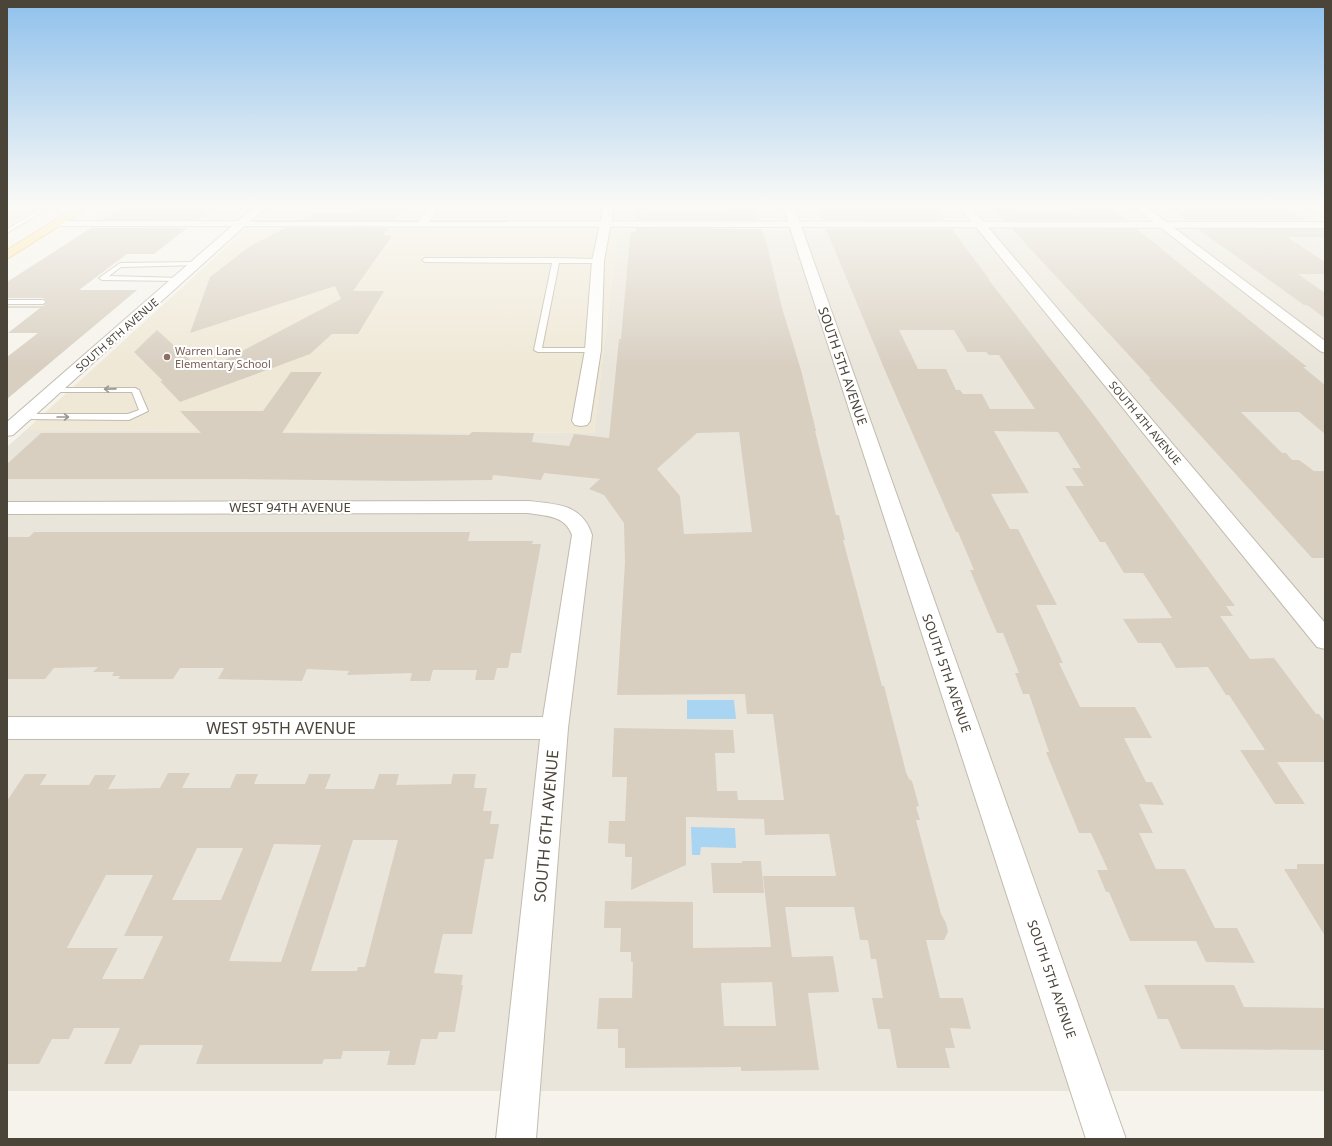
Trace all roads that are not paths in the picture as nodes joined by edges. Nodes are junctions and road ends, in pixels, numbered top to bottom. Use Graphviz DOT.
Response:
graph roads {
  1 [pos="202,259"];
  2 [pos="806,259"];
  3 [pos="1009,259"];
  4 [pos="1208,259"];
  5 [pos="425,260"];
  6 [pos="556,260"];
  7 [pos="598,261"];
  8 [pos="197,264"];
  9 [pos="180,279"];
  10 [pos="7,302"];
  11 [pos="43,302"];
  12 [pos="1325,348"];
  13 [pos="593,350"];
  14 [pos="54,390"];
  15 [pos="24,417"];
  16 [pos="581,421"];
  17 [pos="7,432"];
  18 [pos="7,508"];
  19 [pos="573,517"];
  20 [pos="1325,640"];
  21 [pos="7,728"];
  22 [pos="555,728"];
  23 [pos="516,1139"];
  24 [pos="1106,1139"];
  1 -- 8 [label="street, SOUTH 8TH AVENUE"];
  2 -- 24 [label="street, SOUTH 5TH AVENUE"];
  3 -- 20 [label="street, SOUTH 4TH AVENUE"];
  4 -- 12 [label="street"];
  5 -- 6 [label="lane"];
  6 -- 7 [label="lane"];
  6 -- 13 [label="lane"];
  7 -- 13 [label="street"];
  8 -- 9 [label="street, SOUTH 8TH AVENUE"];
  8 -- 9 [label="lane"];
  9 -- 14 [label="street, SOUTH 8TH AVENUE"];
  10 -- 11 [label="lane"];
  13 -- 16 [label="street"];
  14 -- 15 [label="street, SOUTH 8TH AVENUE"];
  15 -- 14 [label="lane, one-way"];
  15 -- 17 [label="street, SOUTH 8TH AVENUE"];
  18 -- 19 [label="street, WEST 94TH AVENUE"];
  19 -- 22 [label="street, SOUTH 6TH AVENUE"];
  21 -- 22 [label="street, WEST 95TH AVENUE"];
  22 -- 23 [label="street, SOUTH 6TH AVENUE"];
}
